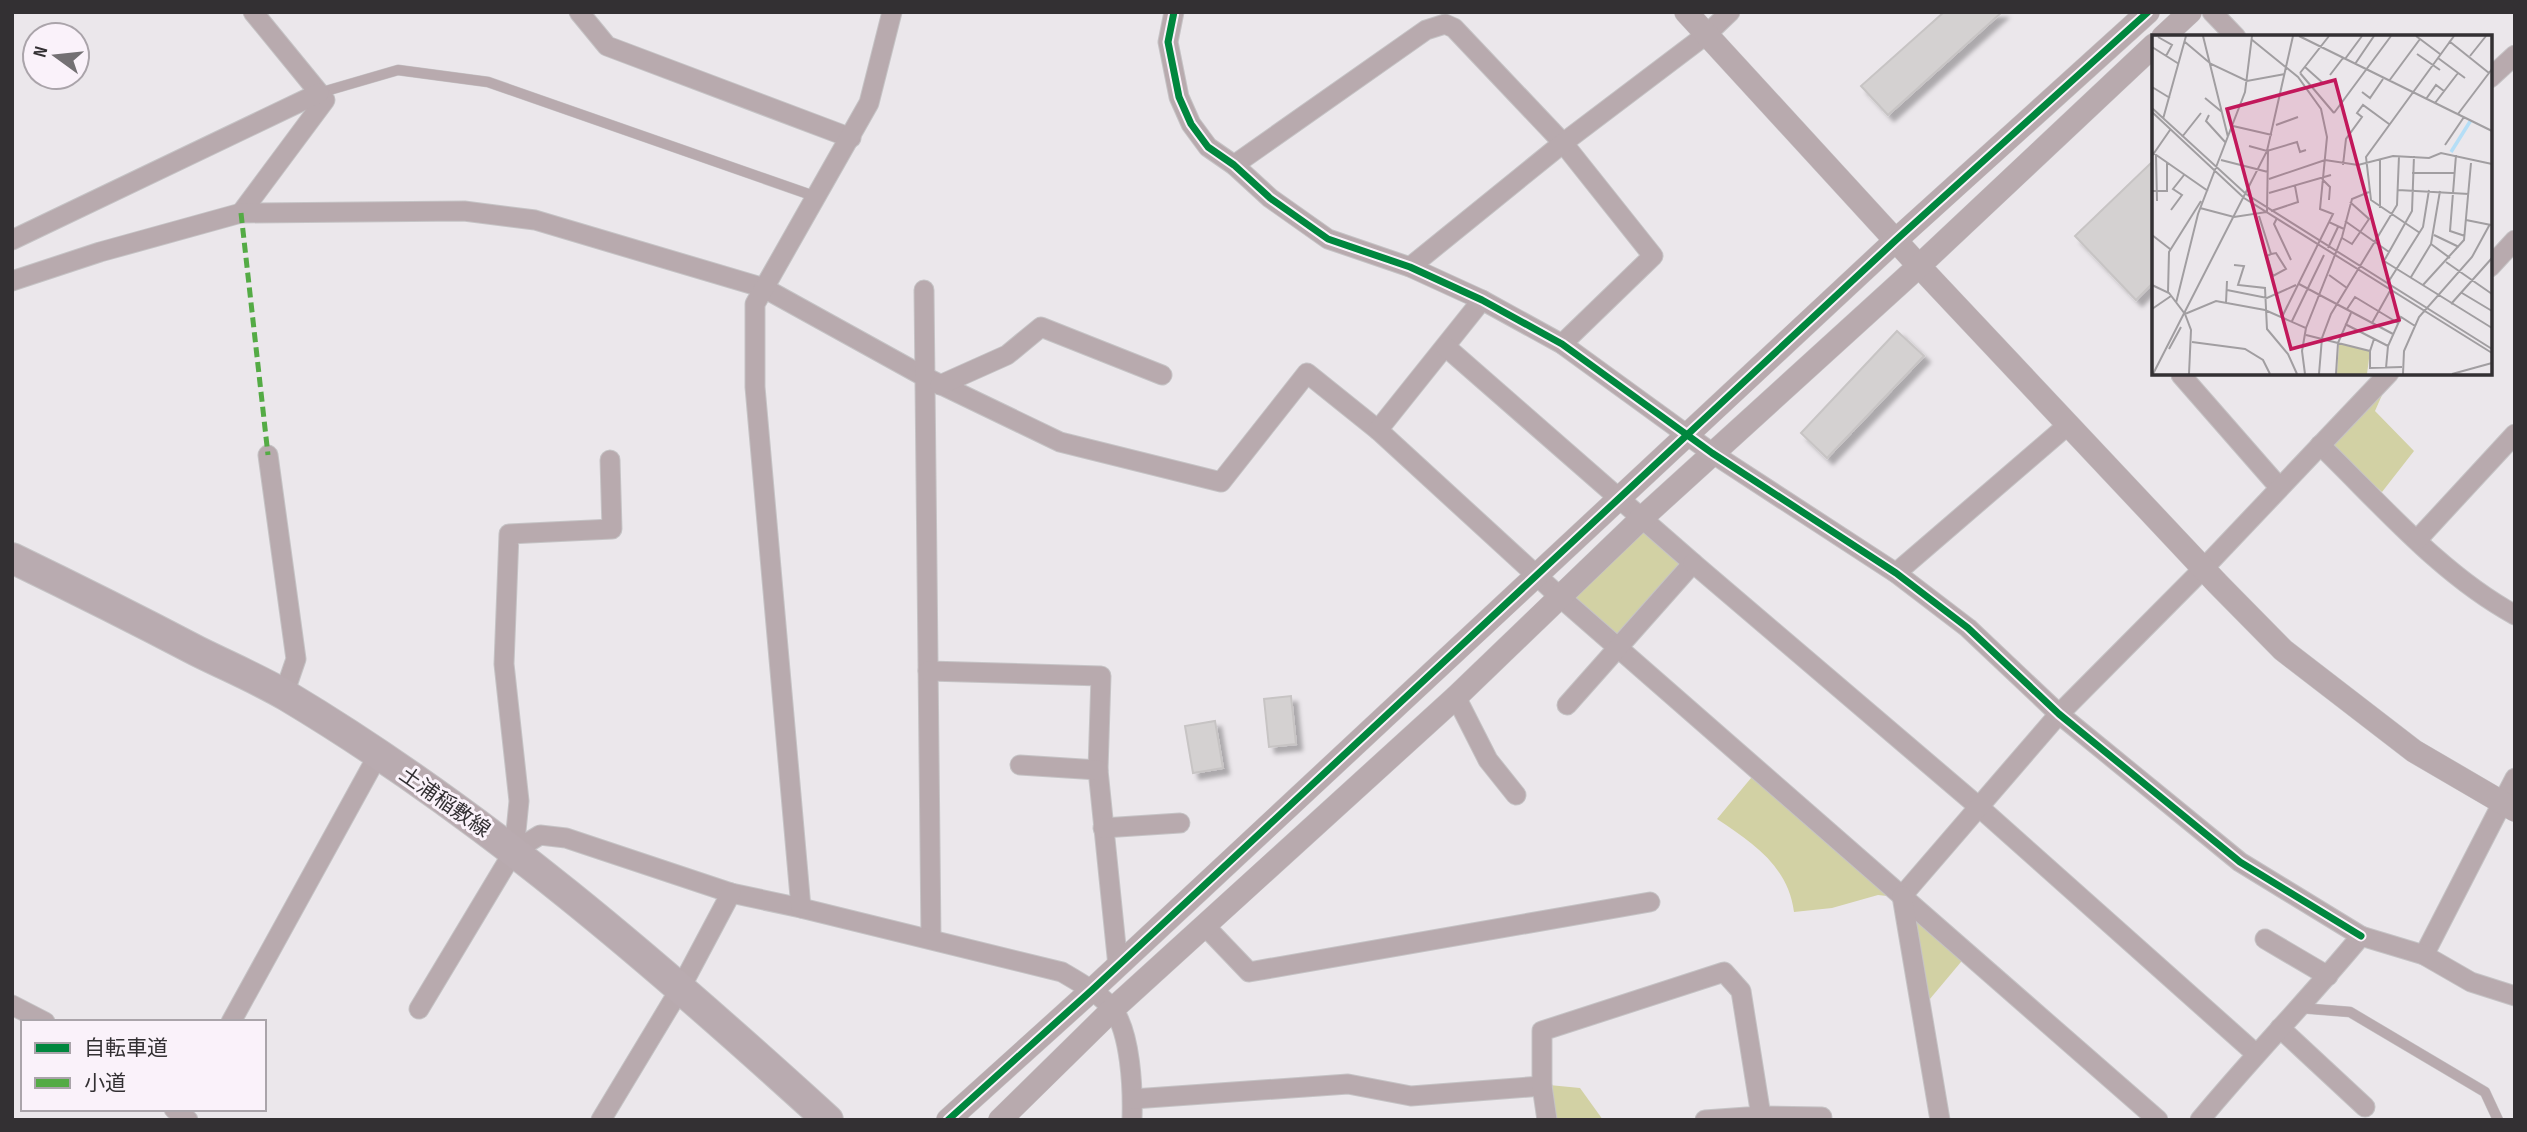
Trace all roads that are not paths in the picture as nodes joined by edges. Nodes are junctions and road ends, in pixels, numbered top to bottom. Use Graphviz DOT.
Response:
graph roads {
  1 [pos="253,12"];
  2 [pos="579,12"];
  3 [pos="892,12"];
  4 [pos="1174,12"];
  5 [pos="1686,12"];
  6 [pos="1730,12"];
  7 [pos="2190,12"];
  8 [pos="2212,12"];
  9 [pos="2140,15"];
  10 [pos="1707,34"];
  11 [pos="2165,35"];
  12 [pos="2234,35"];
  13 [pos="2152,47"];
  14 [pos="2515,55"];
  15 [pos="2492,76"];
  16 [pos="319,93"];
  17 [pos="850,138"];
  18 [pos="1563,143"];
  19 [pos="1234,165"];
  20 [pos="814,196"];
  21 [pos="241,213"];
  22 [pos="12,240"];
  23 [pos="1896,240"];
  24 [pos="2515,240"];
  25 [pos="2492,265"];
  26 [pos="1919,266"];
  27 [pos="1410,267"];
  28 [pos="12,281"];
  29 [pos="764,288"];
  30 [pos="924,290"];
  31 [pos="1482,300"];
  32 [pos="1562,344"];
  33 [pos="1446,347"];
  34 [pos="2182,374"];
  35 [pos="1161,375"];
  36 [pos="2381,375"];
  37 [pos="933,381"];
  38 [pos="2069,424"];
  39 [pos="1378,430"];
  40 [pos="2515,434"];
  41 [pos="1686,435"];
  42 [pos="2320,445"];
  43 [pos="1712,453"];
  44 [pos="268,456"];
  45 [pos="610,460"];
  46 [pos="2279,487"];
  47 [pos="1619,497"];
  48 [pos="1642,518"];
  49 [pos="2417,540"];
  50 [pos="12,558"];
  51 [pos="1693,563"];
  52 [pos="2203,569"];
  53 [pos="1896,573"];
  54 [pos="1538,577"];
  55 [pos="1560,597"];
  56 [pos="2515,615"];
  57 [pos="1618,646"];
  58 [pos="928,671"];
  59 [pos="284,694"];
  60 [pos="1456,697"];
  61 [pos="1567,705"];
  62 [pos="2059,714"];
  63 [pos="377,755"];
  64 [pos="1020,765"];
  65 [pos="1098,771"];
  66 [pos="2515,778"];
  67 [pos="1516,796"];
  68 [pos="1979,807"];
  69 [pos="2508,807"];
  70 [pos="1180,823"];
  71 [pos="1104,828"];
  72 [pos="514,850"];
  73 [pos="731,893"];
  74 [pos="1902,896"];
  75 [pos="1650,902"];
  76 [pos="801,908"];
  77 [pos="1205,926"];
  78 [pos="2361,936"];
  79 [pos="2264,939"];
  80 [pos="931,940"];
  81 [pos="2424,955"];
  82 [pos="1118,966"];
  83 [pos="2328,976"];
  84 [pos="680,989"];
  85 [pos="1092,990"];
  86 [pos="2515,996"];
  87 [pos="12,1005"];
  88 [pos="2300,1008"];
  89 [pos="419,1009"];
  90 [pos="1113,1009"];
  91 [pos="41,1020"];
  92 [pos="232,1020"];
  93 [pos="2280,1028"];
  94 [pos="2255,1053"];
  95 [pos="1542,1086"];
  96 [pos="1133,1099"];
  97 [pos="2365,1107"];
  98 [pos="1760,1116"];
  99 [pos="1822,1117"];
  100 [pos="601,1120"];
  101 [pos="828,1120"];
  102 [pos="948,1120"];
  103 [pos="1000,1120"];
  104 [pos="1132,1120"];
  105 [pos="1547,1120"];
  106 [pos="1705,1120"];
  107 [pos="1940,1120"];
  108 [pos="2158,1120"];
  109 [pos="2200,1120"];
  110 [pos="2498,1120"];
  1 -- 16 [label="street"];
  2 -- 17 [label="street"];
  3 -- 17 [label="street"];
  4 -- 19 [label="street"];
  5 -- 10 [label="street"];
  6 -- 10 [label="street"];
  7 -- 11 [label="street"];
  8 -- 12 [label="street"];
  9 -- 23 [label="street"];
  10 -- 18 [label="street"];
  10 -- 23 [label="street"];
  13 -- 26 [label="street"];
  14 -- 15 [label="street"];
  16 -- 20 [label="lane"];
  16 -- 21 [label="street"];
  16 -- 22 [label="street"];
  17 -- 20 [label="street"];
  18 -- 19 [label="street"];
  18 -- 27 [label="street"];
  18 -- 32 [label="street"];
  19 -- 27 [label="street"];
  20 -- 29 [label="street"];
  21 -- 28 [label="street"];
  21 -- 29 [label="street"];
  23 -- 26 [label="street"];
  23 -- 41 [label="street"];
  24 -- 25 [label="street"];
  26 -- 38 [label="street"];
  26 -- 43 [label="street"];
  27 -- 31 [label="street"];
  29 -- 37 [label="street"];
  29 -- 76 [label="street"];
  30 -- 37 [label="street"];
  31 -- 32 [label="street"];
  31 -- 33 [label="street"];
  32 -- 41 [label="street"];
  33 -- 39 [label="street"];
  33 -- 47 [label="street"];
  34 -- 46 [label="street"];
  35 -- 37 [label="street"];
  36 -- 42 [label="street"];
  37 -- 39 [label="street"];
  37 -- 58 [label="street"];
  38 -- 52 [label="street"];
  38 -- 53 [label="street"];
  39 -- 54 [label="street"];
  40 -- 49 [label="street"];
  41 -- 43 [label="street"];
  41 -- 47 [label="street"];
  42 -- 46 [label="street"];
  42 -- 49 [label="street"];
  43 -- 48 [label="street"];
  43 -- 53 [label="street"];
  44 -- 59 [label="street"];
  45 -- 72 [label="street"];
  46 -- 52 [label="street"];
  47 -- 48 [label="street"];
  47 -- 54 [label="street"];
  48 -- 51 [label="street"];
  48 -- 55 [label="street"];
  49 -- 56 [label="street"];
  50 -- 59 [label="main road, 土浦稲敷線"];
  51 -- 57 [label="street"];
  51 -- 68 [label="street"];
  52 -- 62 [label="street"];
  52 -- 69 [label="street"];
  53 -- 62 [label="street"];
  54 -- 55 [label="street"];
  54 -- 82 [label="street"];
  55 -- 57 [label="street"];
  55 -- 60 [label="street"];
  57 -- 61 [label="street"];
  57 -- 74 [label="street"];
  58 -- 65 [label="street"];
  58 -- 80 [label="street"];
  59 -- 63 [label="main road, 土浦稲敷線"];
  60 -- 67 [label="street"];
  60 -- 77 [label="street"];
  62 -- 68 [label="street"];
  62 -- 78 [label="street"];
  63 -- 72 [label="main road, 土浦稲敷線"];
  63 -- 92 [label="street"];
  64 -- 65 [label="street"];
  65 -- 71 [label="street"];
  66 -- 69 [label="street"];
  68 -- 74 [label="street"];
  68 -- 94 [label="street"];
  69 -- 81 [label="street"];
  70 -- 71 [label="street"];
  71 -- 82 [label="street"];
  72 -- 73 [label="street"];
  72 -- 84 [label="main road, 土浦稲敷線"];
  72 -- 89 [label="street"];
  73 -- 76 [label="street"];
  73 -- 84 [label="street"];
  74 -- 107 [label="street"];
  74 -- 108 [label="street"];
  75 -- 77 [label="street"];
  76 -- 80 [label="street"];
  77 -- 90 [label="street"];
  78 -- 81 [label="street"];
  78 -- 83 [label="street"];
  79 -- 83 [label="street"];
  80 -- 85 [label="street"];
  81 -- 86 [label="street"];
  82 -- 85 [label="street"];
  83 -- 88 [label="street"];
  84 -- 100 [label="street"];
  84 -- 101 [label="main road, 土浦稲敷線"];
  85 -- 90 [label="street"];
  85 -- 102 [label="street"];
  87 -- 91 [label="street"];
  88 -- 93 [label="street"];
  88 -- 110 [label="lane"];
  90 -- 96 [label="street"];
  90 -- 103 [label="street"];
  93 -- 94 [label="street"];
  93 -- 97 [label="street"];
  94 -- 109 [label="street"];
  95 -- 96 [label="street"];
  95 -- 98 [label="street"];
  95 -- 105 [label="street"];
  96 -- 104 [label="street"];
  98 -- 99 [label="street"];
  98 -- 106 [label="street"];
}
